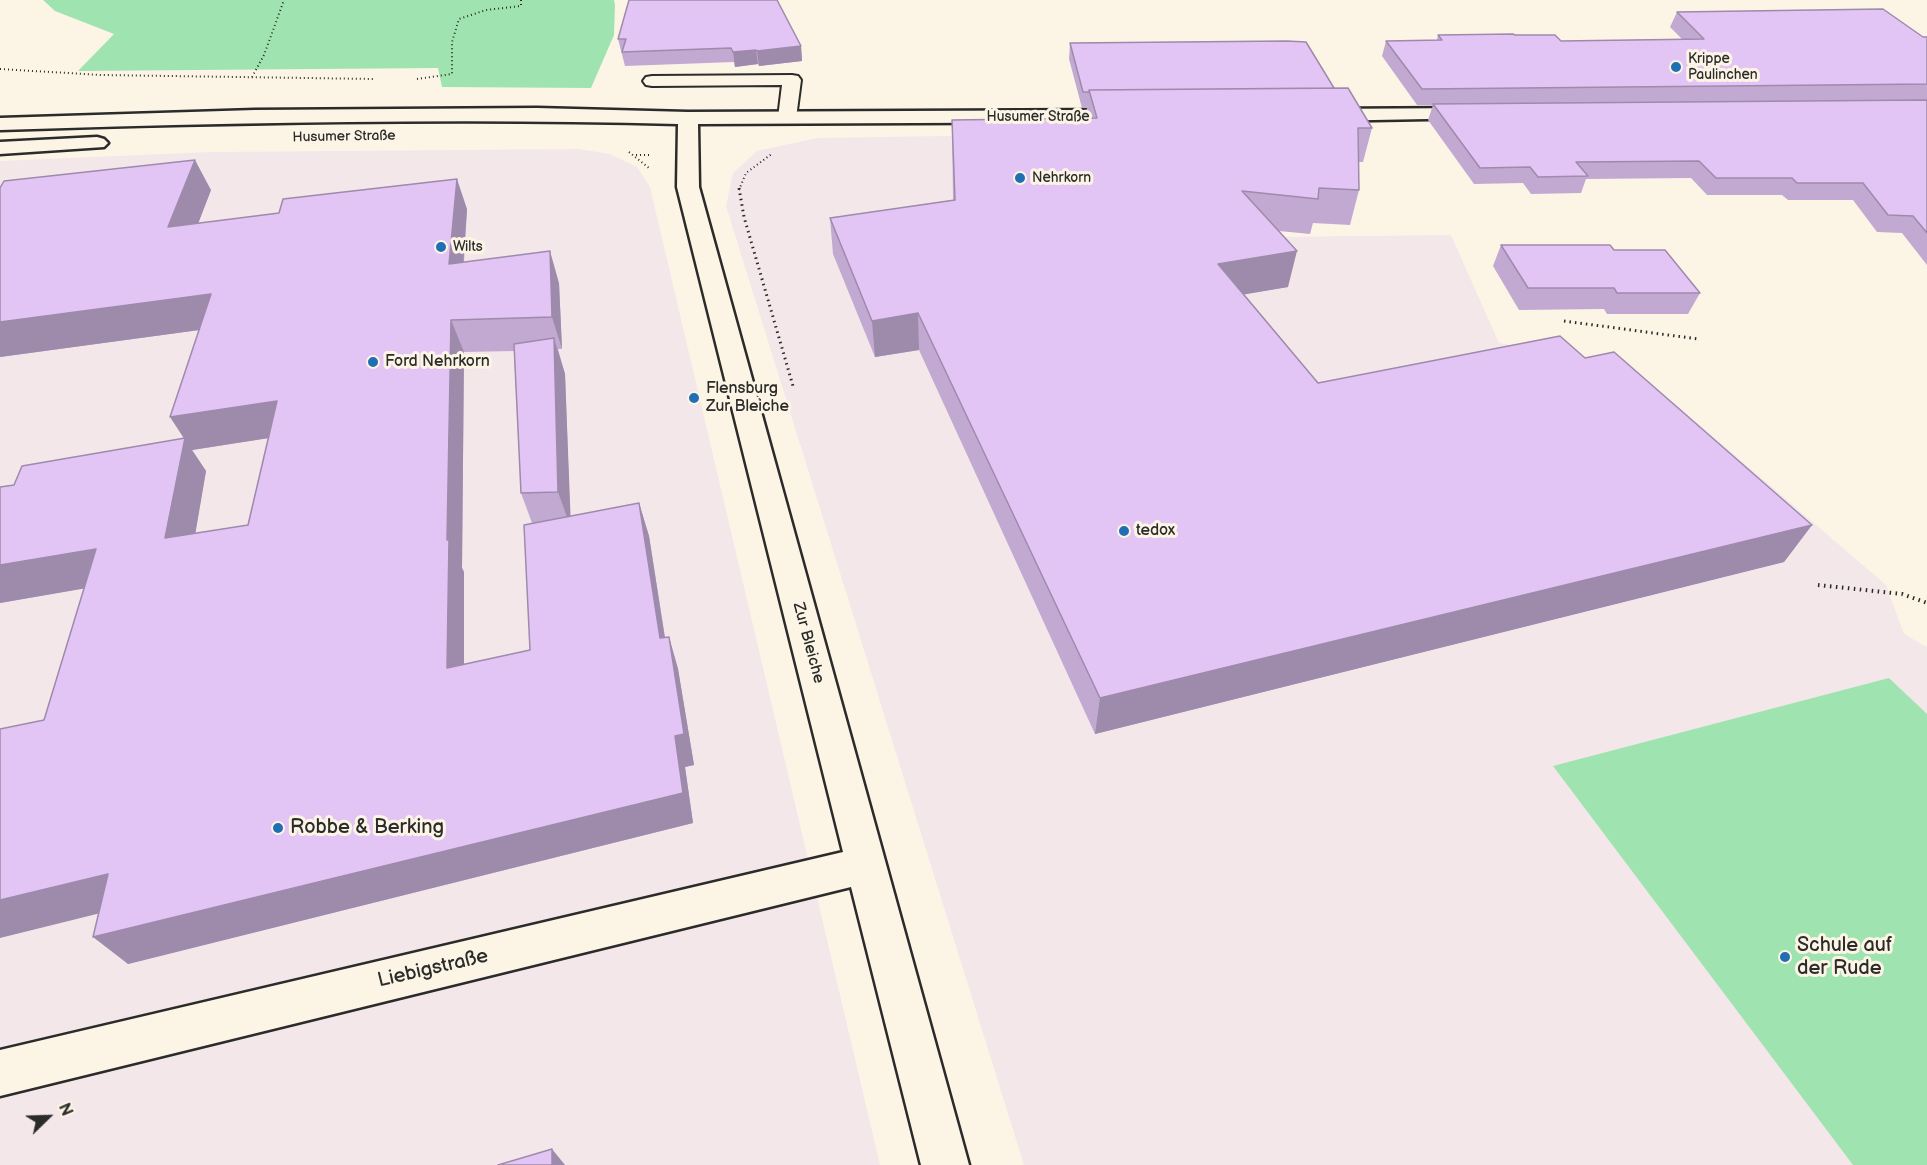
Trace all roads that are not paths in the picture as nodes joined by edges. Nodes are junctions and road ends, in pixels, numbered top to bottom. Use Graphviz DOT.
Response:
graph roads {
  1 [pos="652,81"];
  2 [pos="1489,114"];
  3 [pos="1297,115"];
  4 [pos="1154,116"];
  5 [pos="688,118"];
  6 [pos="787,118"];
  7 [pos="0,124"];
  8 [pos="458,135"];
  9 [pos="122,142"];
  10 [pos="0,148"];
  11 [pos="866,866"];
  12 [pos="0,1073"];
  13 [pos="945,1165"];
  1 -- 6 [label="lane"];
  2 -- 3 [label="main road"];
  4 -- 6 [label="main road, Husumer Straße"];
  5 -- 6 [label="main road, Husumer Straße"];
  5 -- 7 [label="main road, Husumer Straße"];
  5 -- 8 [label="main road, Husumer Straße"];
  5 -- 11 [label="main road, Zur Bleiche"];
  9 -- 10 [label="main road"];
  11 -- 12 [label="main road, Liebigstraße"];
  11 -- 13 [label="main road, Zur Bleiche"];
}
